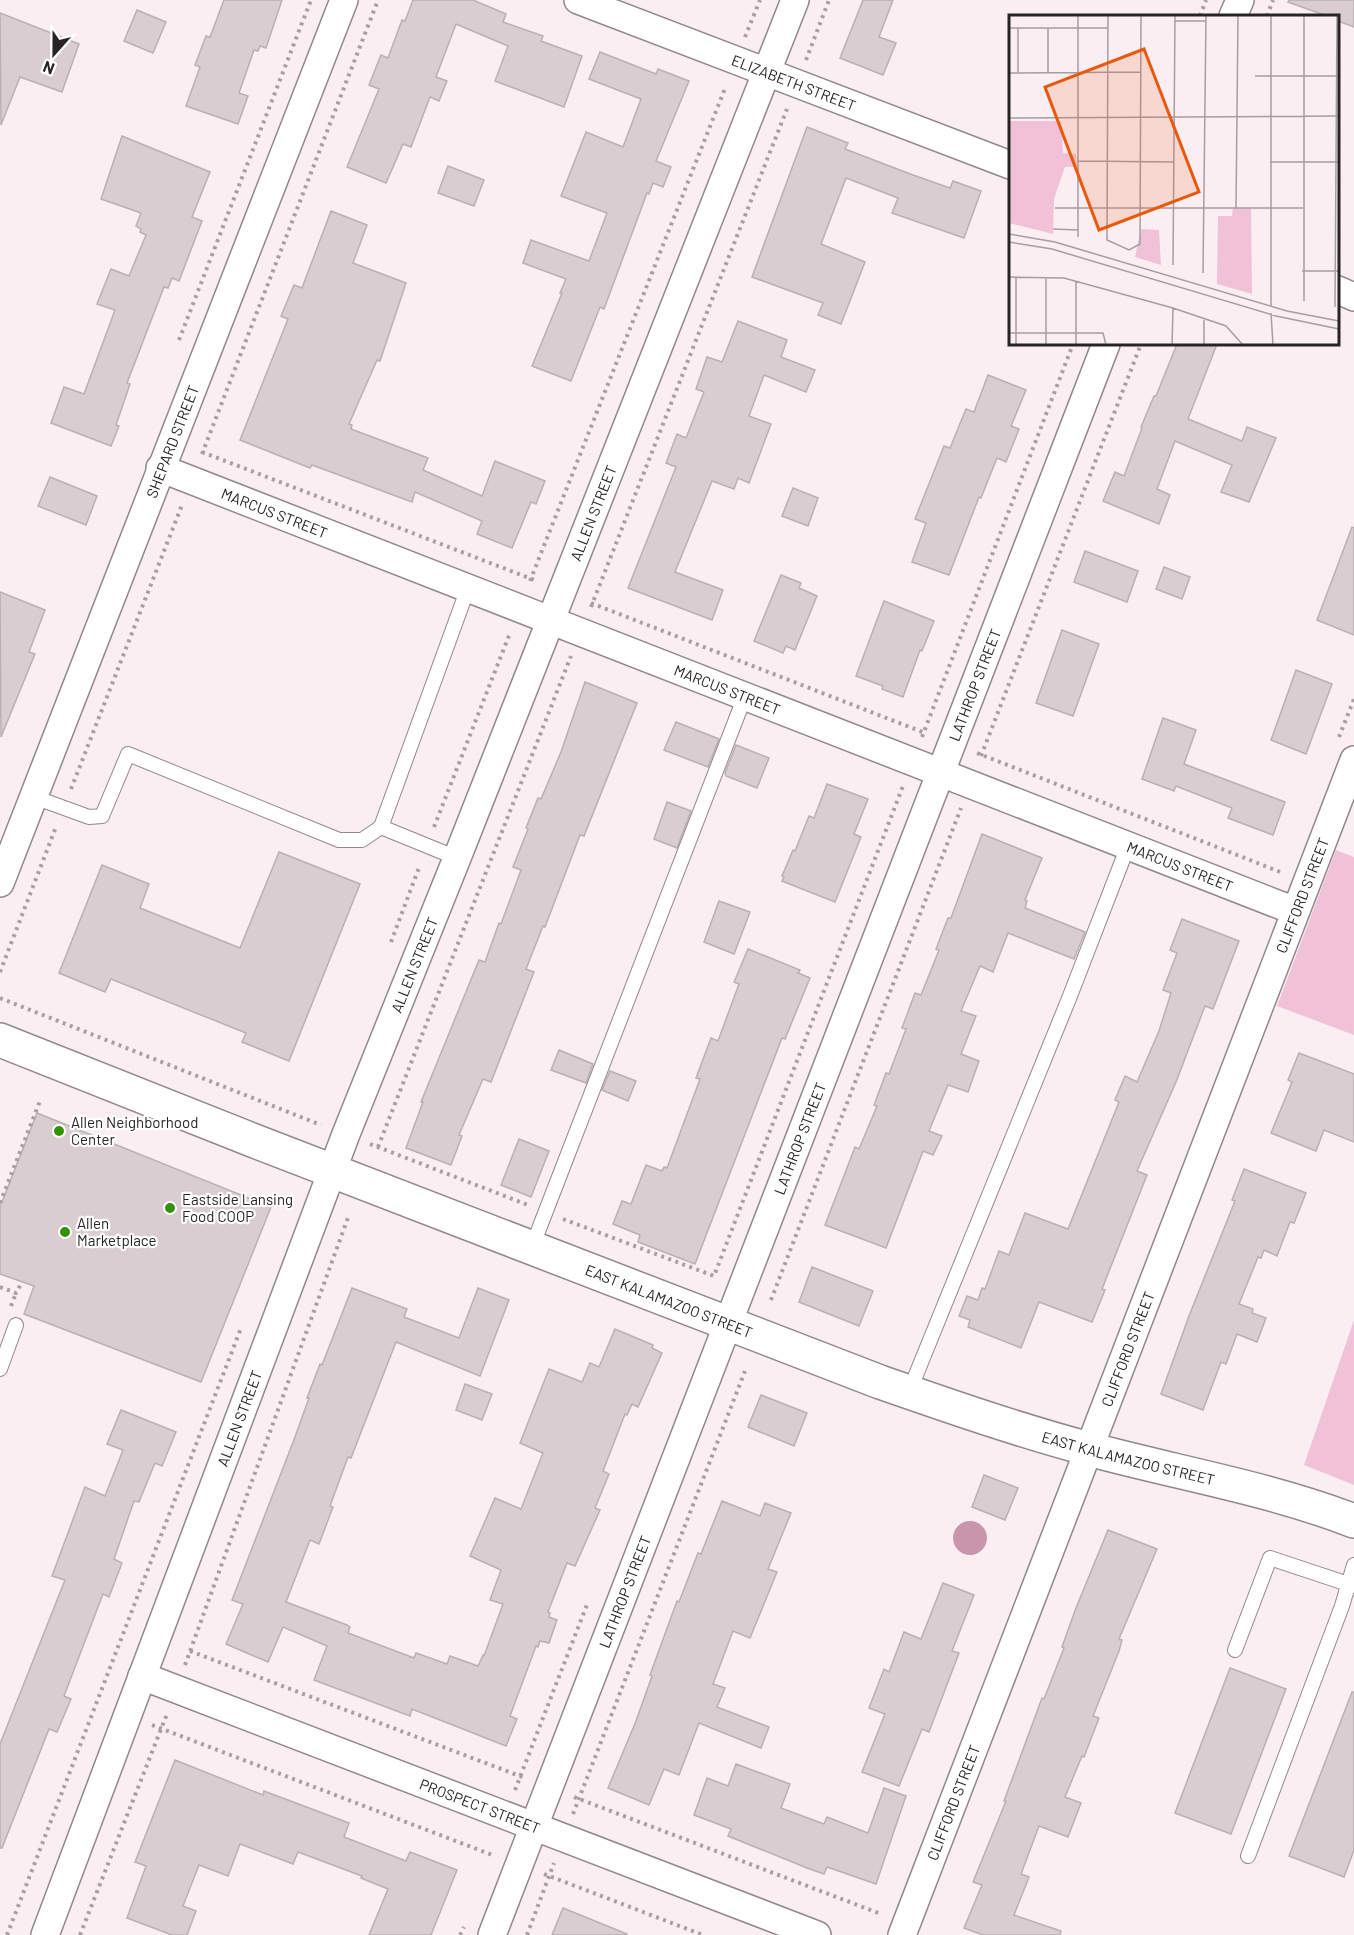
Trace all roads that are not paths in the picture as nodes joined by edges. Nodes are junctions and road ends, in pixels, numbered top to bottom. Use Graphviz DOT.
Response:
graph roads {
  1 [pos="344,0"];
  2 [pos="578,0"];
  3 [pos="795,0"];
  4 [pos="1240,0"];
  5 [pos="1233,15"];
  6 [pos="766,72"];
  7 [pos="1009,164"];
  8 [pos="1339,290"];
  9 [pos="1354,297"];
  10 [pos="1106,345"];
  11 [pos="160,468"];
  12 [pos="468,588"];
  13 [pos="550,620"];
  14 [pos="745,696"];
  15 [pos="1354,760"];
  16 [pos="941,774"];
  17 [pos="34,797"];
  18 [pos="381,827"];
  19 [pos="1128,846"];
  20 [pos="457,858"];
  21 [pos="0,883"];
  22 [pos="1295,911"];
  23 [pos="0,1040"];
  24 [pos="333,1171"];
  25 [pos="532,1247"];
  26 [pos="729,1324"];
  27 [pos="16,1325"];
  28 [pos="0,1369"];
  29 [pos="909,1392"];
  30 [pos="1089,1449"];
  31 [pos="1354,1521"];
  32 [pos="1354,1565"];
  33 [pos="1351,1585"];
  34 [pos="1235,1650"];
  35 [pos="142,1676"];
  36 [pos="533,1827"];
  37 [pos="1248,1856"];
  38 [pos="45,1935"];
  39 [pos="492,1935"];
  40 [pos="817,1935"];
  41 [pos="902,1935"];
  1 -- 11 [label="street, SHEPARD STREET"];
  2 -- 6 [label="street, ELIZABETH STREET"];
  3 -- 6 [label="street, ALLEN STREET"];
  4 -- 5 [label="street"];
  6 -- 7 [label="street, ELIZABETH STREET"];
  6 -- 13 [label="street, ALLEN STREET"];
  8 -- 9 [label="street"];
  10 -- 16 [label="street, LATHROP STREET"];
  11 -- 12 [label="street, MARCUS STREET"];
  11 -- 17 [label="street, SHEPARD STREET"];
  12 -- 13 [label="street, MARCUS STREET"];
  12 -- 18 [label="lane"];
  13 -- 14 [label="street, MARCUS STREET"];
  13 -- 20 [label="street, ALLEN STREET"];
  14 -- 16 [label="street, MARCUS STREET"];
  14 -- 25 [label="lane"];
  15 -- 22 [label="street, CLIFFORD STREET"];
  16 -- 19 [label="street, MARCUS STREET"];
  16 -- 26 [label="street, LATHROP STREET"];
  17 -- 18 [label="lane"];
  17 -- 21 [label="street, SHEPARD STREET"];
  18 -- 20 [label="lane"];
  19 -- 22 [label="street, MARCUS STREET"];
  19 -- 29 [label="lane"];
  20 -- 24 [label="street, ALLEN STREET"];
  22 -- 30 [label="street, CLIFFORD STREET"];
  23 -- 24 [label="street, EAST KALAMAZOO STREET"];
  24 -- 25 [label="street, EAST KALAMAZOO STREET"];
  24 -- 35 [label="street, ALLEN STREET"];
  25 -- 26 [label="street, EAST KALAMAZOO STREET"];
  26 -- 29 [label="street, EAST KALAMAZOO STREET"];
  26 -- 36 [label="street, LATHROP STREET"];
  27 -- 28 [label="lane"];
  29 -- 30 [label="street, EAST KALAMAZOO STREET"];
  30 -- 31 [label="street, EAST KALAMAZOO STREET"];
  30 -- 41 [label="street, CLIFFORD STREET"];
  32 -- 33 [label="lane"];
  33 -- 34 [label="lane"];
  33 -- 37 [label="lane"];
  35 -- 36 [label="street, PROSPECT STREET"];
  35 -- 38 [label="street, ALLEN STREET"];
  36 -- 39 [label="street, LATHROP STREET"];
  36 -- 40 [label="street, PROSPECT STREET"];
}
